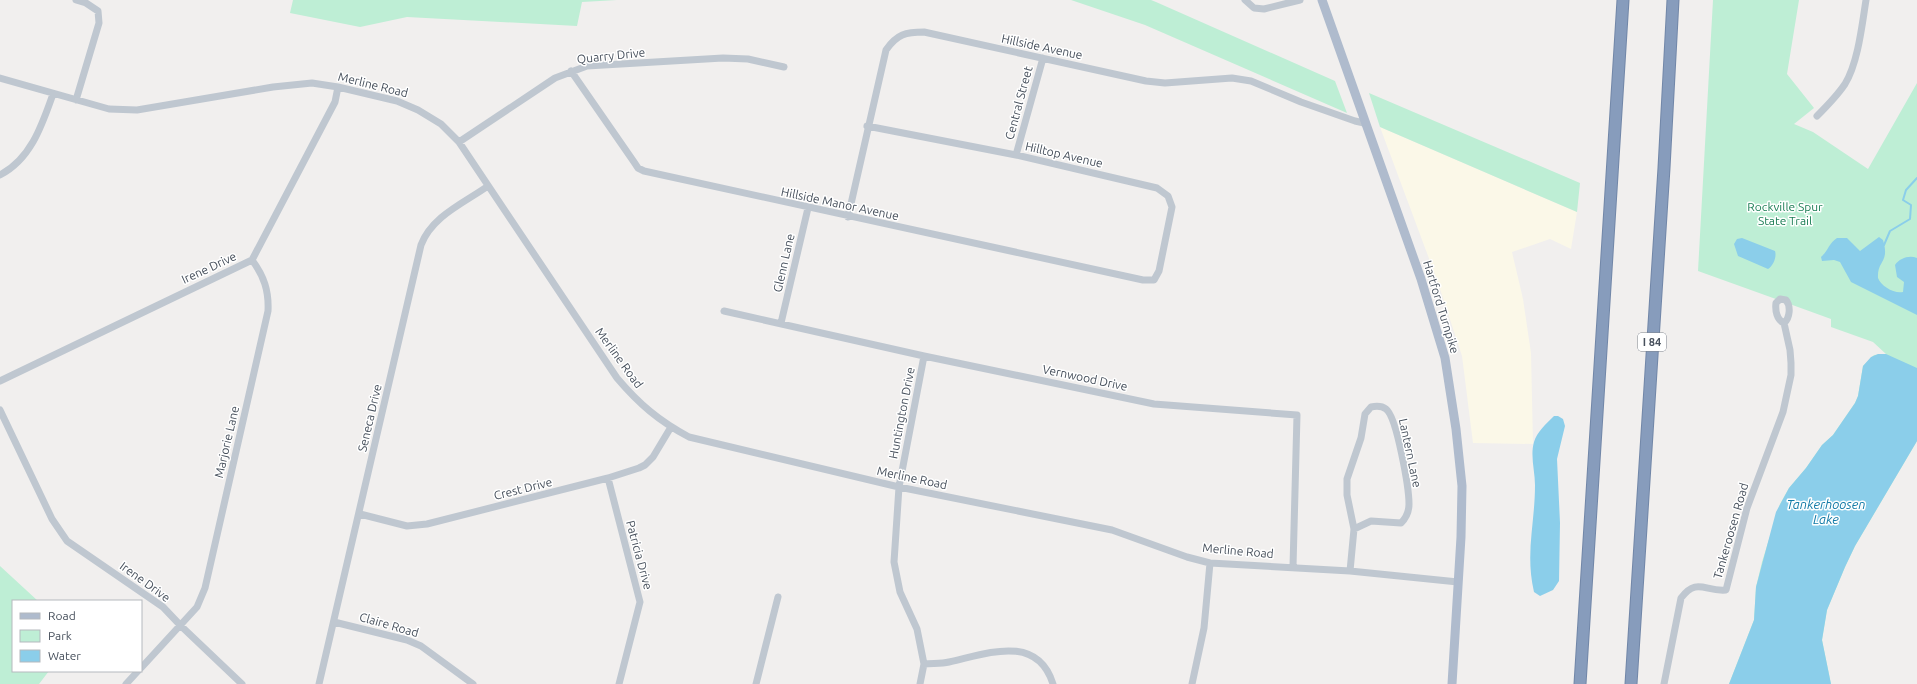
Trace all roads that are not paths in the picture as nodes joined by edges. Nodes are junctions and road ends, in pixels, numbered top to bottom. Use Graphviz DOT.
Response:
graph roads {
  1 [pos="76,0"];
  2 [pos="1245,0"];
  3 [pos="1300,0"];
  4 [pos="1322,0"];
  5 [pos="1623,0"];
  6 [pos="1673,0"];
  7 [pos="1866,0"];
  8 [pos="1043,58"];
  9 [pos="784,67"];
  10 [pos="571,71"];
  11 [pos="0,78"];
  12 [pos="338,87"];
  13 [pos="53,94"];
  14 [pos="76,100"];
  15 [pos="1817,116"];
  16 [pos="1364,122"];
  17 [pos="867,126"];
  18 [pos="459,142"];
  19 [pos="1016,155"];
  20 [pos="0,175"];
  21 [pos="488,186"];
  22 [pos="808,208"];
  23 [pos="848,217"];
  24 [pos="252,260"];
  25 [pos="1154,280"];
  26 [pos="724,311"];
  27 [pos="781,323"];
  28 [pos="1784,323"];
  29 [pos="924,356"];
  30 [pos="0,381"];
  31 [pos="0,410"];
  32 [pos="671,427"];
  33 [pos="608,478"];
  34 [pos="899,487"];
  35 [pos="360,514"];
  36 [pos="1354,529"];
  37 [pos="1210,563"];
  38 [pos="1293,566"];
  39 [pos="1350,571"];
  40 [pos="1458,582"];
  41 [pos="778,597"];
  42 [pos="334,622"];
  43 [pos="181,626"];
  44 [pos="924,664"];
  45 [pos="142,667"];
  46 [pos="137,672"];
  47 [pos="126,684"];
  48 [pos="242,684"];
  49 [pos="319,684"];
  50 [pos="473,684"];
  51 [pos="619,684"];
  52 [pos="756,684"];
  53 [pos="920,684"];
  54 [pos="1053,684"];
  55 [pos="1192,684"];
  56 [pos="1452,684"];
  57 [pos="1580,684"];
  58 [pos="1630,684"];
  59 [pos="1664,684"];
  1 -- 14 [label="street"];
  2 -- 3 [label="street"];
  4 -- 16 [label="main road, Hartford Turnpike"];
  5 -- 57 [label="highway"];
  6 -- 58 [label="highway, I 84"];
  7 -- 15 [label="street"];
  8 -- 16 [label="street, Hillside Avenue"];
  8 -- 17 [label="street, Hillside Avenue"];
  8 -- 19 [label="street, Central Street"];
  9 -- 10 [label="street, Quarry Drive"];
  10 -- 18 [label="street, Quarry Drive"];
  10 -- 22 [label="street, Hillside Manor Avenue"];
  11 -- 13 [label="street, Merline Road"];
  12 -- 14 [label="street, Merline Road"];
  12 -- 18 [label="street, Merline Road"];
  12 -- 24 [label="street, Irene Drive"];
  13 -- 14 [label="street, Merline Road"];
  13 -- 20 [label="street"];
  16 -- 40 [label="main road, Hartford Turnpike"];
  17 -- 19 [label="street, Hilltop Avenue"];
  17 -- 23 [label="street, Hillside Avenue"];
  18 -- 21 [label="street, Merline Road"];
  19 -- 25 [label="street, Hilltop Avenue"];
  21 -- 32 [label="street, Merline Road"];
  21 -- 35 [label="street, Seneca Drive"];
  22 -- 23 [label="street, Hillside Manor Avenue"];
  22 -- 27 [label="street, Glenn Lane"];
  23 -- 25 [label="street, Hillside Manor Avenue"];
  24 -- 30 [label="street, Irene Drive"];
  24 -- 43 [label="street, Marjorie Lane"];
  26 -- 27 [label="street, Vernwood Drive"];
  27 -- 29 [label="street, Vernwood Drive"];
  28 -- 59 [label="street, Tankeroosen Road"];
  29 -- 34 [label="street, Huntington Drive"];
  29 -- 38 [label="street, Vernwood Drive"];
  31 -- 43 [label="street, Irene Drive"];
  32 -- 33 [label="street, Crest Drive"];
  32 -- 34 [label="street, Merline Road"];
  33 -- 35 [label="street, Crest Drive"];
  33 -- 51 [label="street, Patricia Drive"];
  34 -- 37 [label="street, Merline Road"];
  34 -- 44 [label="street, Huntington Drive"];
  35 -- 42 [label="street, Seneca Drive"];
  36 -- 36 [label="street, Lantern Lane"];
  36 -- 39 [label="street, Lantern Lane"];
  37 -- 38 [label="street, Merline Road"];
  37 -- 55 [label="street"];
  38 -- 39 [label="street, Merline Road"];
  39 -- 40 [label="street, Merline Road"];
  40 -- 56 [label="main road, Hartford Turnpike"];
  41 -- 52 [label="street"];
  42 -- 49 [label="street, Seneca Drive"];
  42 -- 50 [label="street, Claire Road"];
  43 -- 45 [label="street, Marjorie Lane"];
  43 -- 48 [label="street, Irene Drive"];
  44 -- 53 [label="street, Huntington Drive"];
  44 -- 54 [label="street"];
  46 -- 47 [label="street"];
}
